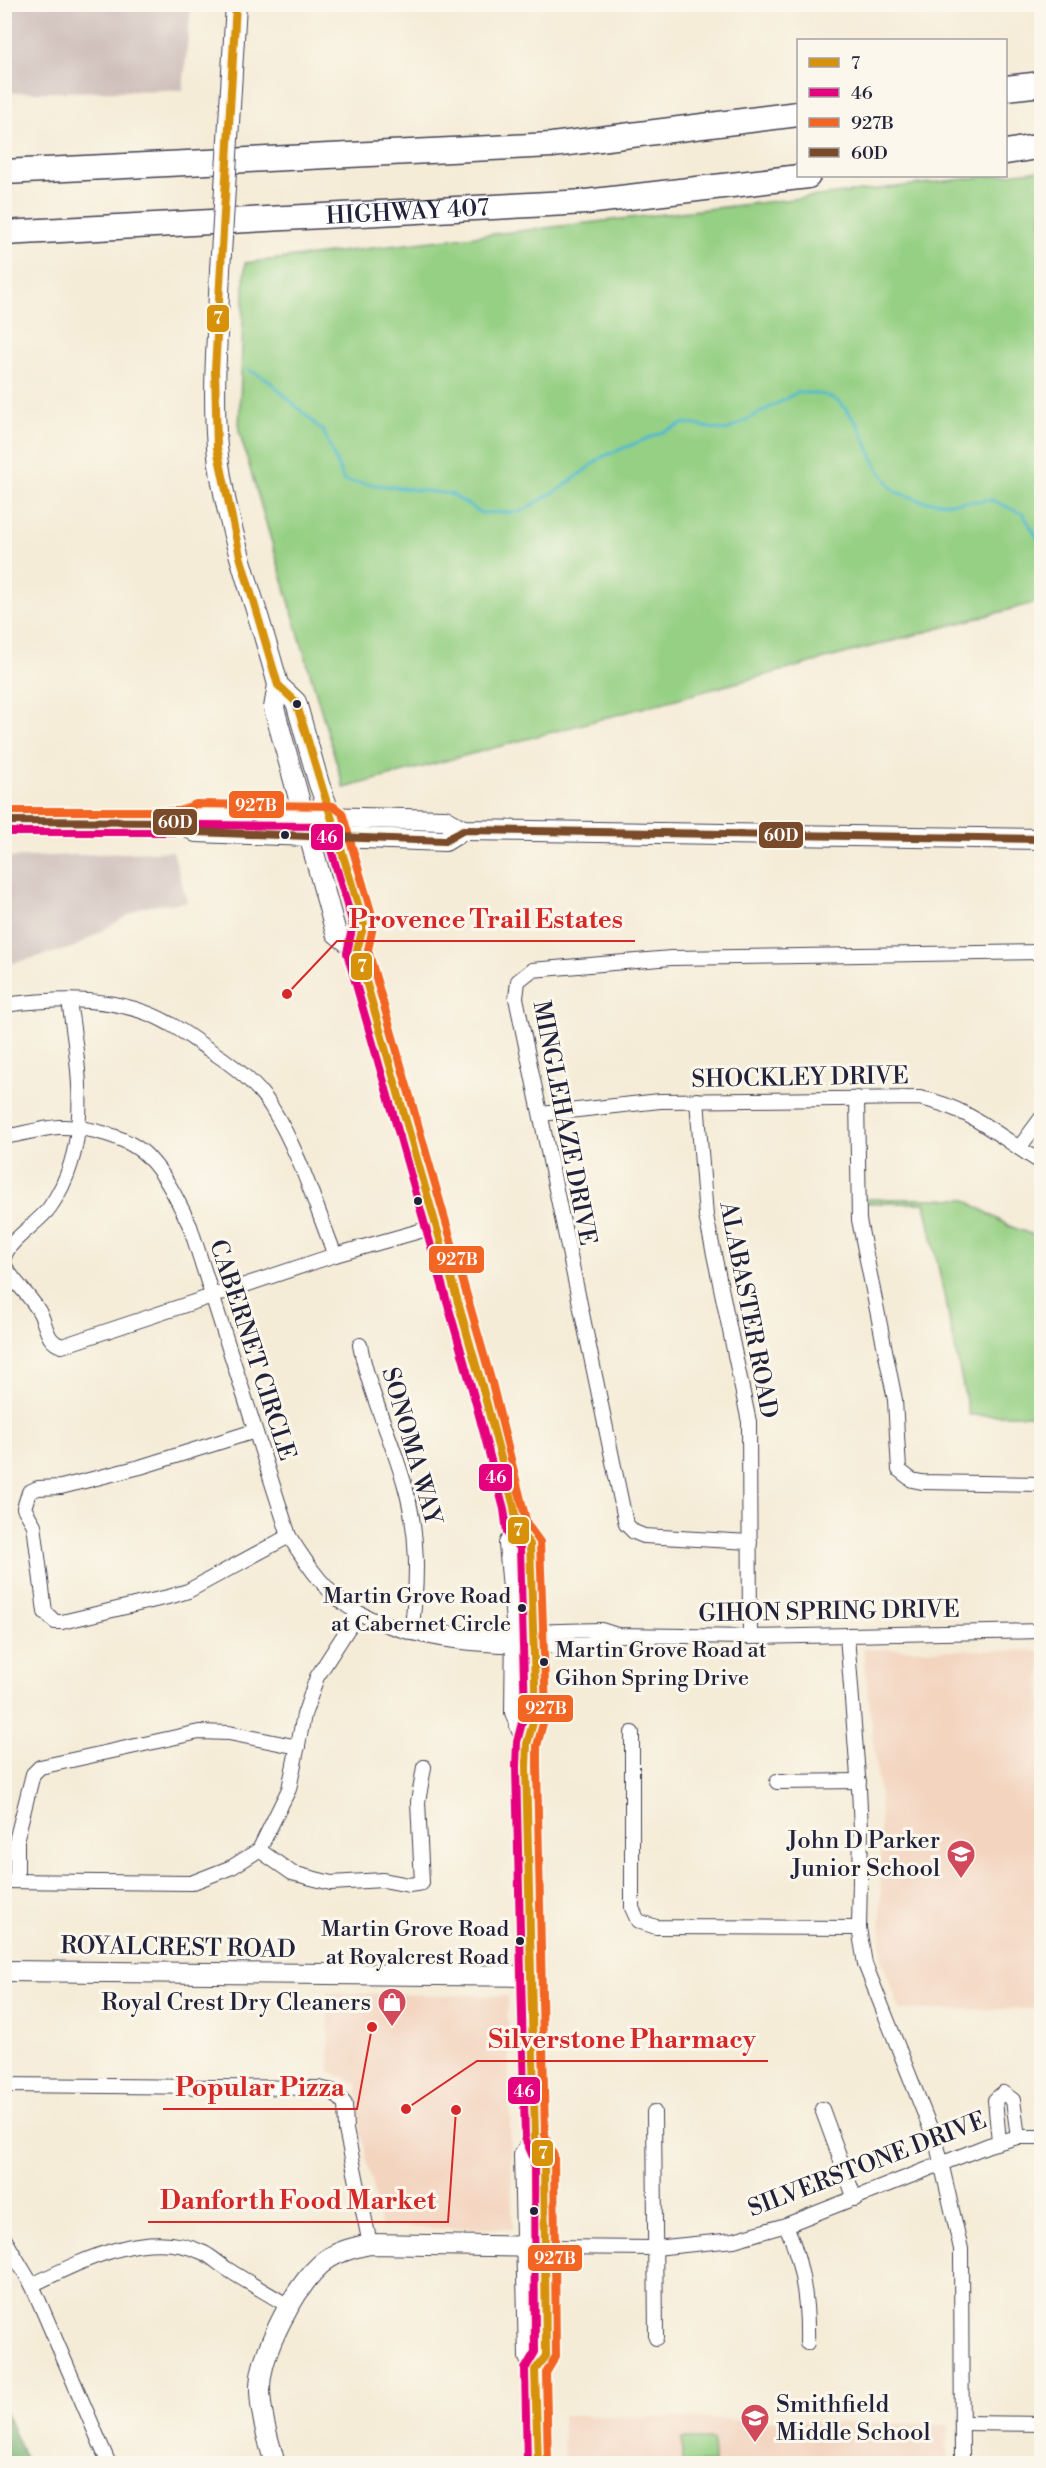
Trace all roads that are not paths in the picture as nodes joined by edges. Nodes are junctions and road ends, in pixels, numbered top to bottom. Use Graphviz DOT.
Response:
graph roads {
  1 [pos="236,4"];
  2 [pos="1041,84"];
  3 [pos="1007,88"];
  4 [pos="797,114"];
  5 [pos="1041,146"];
  6 [pos="1007,152"];
  7 [pos="4,172"];
  8 [pos="799,177"];
  9 [pos="4,233"];
  10 [pos="278,685"];
  11 [pos="304,816"];
  12 [pos="332,816"];
  13 [pos="4,821"];
  14 [pos="182,822"];
  15 [pos="463,830"];
  16 [pos="309,837"];
  17 [pos="339,838"];
  18 [pos="1041,839"];
  19 [pos="357,950"];
  20 [pos="1041,952"];
  21 [pos="69,1001"];
  22 [pos="4,1005"];
  23 [pos="857,1098"];
  24 [pos="697,1100"];
  25 [pos="541,1114"];
  26 [pos="1041,1117"];
  27 [pos="78,1127"];
  28 [pos="4,1137"];
  29 [pos="1019,1148"];
  30 [pos="1041,1163"];
  31 [pos="434,1227"];
  32 [pos="335,1255"];
  33 [pos="4,1258"];
  34 [pos="4,1264"];
  35 [pos="212,1294"];
  36 [pos="360,1345"];
  37 [pos="255,1431"];
  38 [pos="1041,1484"];
  39 [pos="289,1536"];
  40 [pos="750,1542"];
  41 [pos="358,1613"];
  42 [pos="1041,1632"];
  43 [pos="411,1633"];
  44 [pos="846,1636"];
  45 [pos="750,1637"];
  46 [pos="526,1638"];
  47 [pos="632,1733"];
  48 [pos="298,1747"];
  49 [pos="423,1767"];
  50 [pos="859,1781"];
  51 [pos="777,1782"];
  52 [pos="259,1850"];
  53 [pos="11,1881"];
  54 [pos="859,1928"];
  55 [pos="4,1971"];
  56 [pos="531,1976"];
  57 [pos="4,2085"];
  58 [pos="822,2109"];
  59 [pos="654,2112"];
  60 [pos="1018,2137"];
  61 [pos="1041,2137"];
  62 [pos="999,2141"];
  63 [pos="940,2164"];
  64 [pos="855,2199"];
  65 [pos="786,2225"];
  66 [pos="4,2238"];
  67 [pos="370,2244"];
  68 [pos="536,2247"];
  69 [pos="656,2248"];
  70 [pos="32,2285"];
  71 [pos="290,2307"];
  72 [pos="656,2338"];
  73 [pos="807,2343"];
  74 [pos="962,2423"];
  75 [pos="1041,2424"];
  76 [pos="109,2463"];
  77 [pos="275,2463"];
  78 [pos="538,2463"];
  79 [pos="962,2463"];
  1 -- 10 [label="main road, bridge"];
  2 -- 3 [label="highway"];
  4 -- 7 [label="highway"];
  5 -- 6 [label="highway"];
  8 -- 9 [label="highway, HIGHWAY 407"];
  10 -- 11 [label="main road"];
  10 -- 12 [label="main road"];
  11 -- 12 [label="main road"];
  11 -- 14 [label="main road"];
  11 -- 16 [label="main road"];
  12 -- 15 [label="main road"];
  12 -- 17 [label="main road"];
  13 -- 14 [label="main road"];
  14 -- 16 [label="main road"];
  15 -- 17 [label="main road"];
  15 -- 18 [label="main road"];
  16 -- 17 [label="main road"];
  16 -- 19 [label="main road"];
  17 -- 19 [label="main road"];
  19 -- 31 [label="main road"];
  20 -- 25 [label="street, MINGLEHAZE DRIVE"];
  21 -- 22 [label="street"];
  21 -- 27 [label="street"];
  21 -- 32 [label="street"];
  23 -- 24 [label="street, SHOCKLEY DRIVE"];
  23 -- 29 [label="street, SHOCKLEY DRIVE"];
  23 -- 38 [label="street"];
  24 -- 25 [label="street, SHOCKLEY DRIVE"];
  24 -- 40 [label="street, ALABASTER ROAD"];
  25 -- 40 [label="street, MINGLEHAZE DRIVE"];
  26 -- 29 [label="street"];
  27 -- 28 [label="street, CABERNET CIRCLE"];
  27 -- 33 [label="street"];
  27 -- 35 [label="street, CABERNET CIRCLE"];
  29 -- 30 [label="street, SHOCKLEY DRIVE"];
  31 -- 32 [label="street"];
  31 -- 46 [label="main road"];
  32 -- 35 [label="street"];
  34 -- 35 [label="street"];
  35 -- 37 [label="street, CABERNET CIRCLE"];
  36 -- 43 [label="street, SONOMA WAY"];
  37 -- 39 [label="street, CABERNET CIRCLE"];
  37 -- 39 [label="street"];
  39 -- 41 [label="street, CABERNET CIRCLE"];
  40 -- 45 [label="street, ALABASTER ROAD"];
  41 -- 43 [label="street, CABERNET CIRCLE"];
  41 -- 48 [label="street"];
  42 -- 44 [label="street, GIHON SPRING DRIVE"];
  43 -- 46 [label="street, CABERNET CIRCLE"];
  44 -- 45 [label="street, GIHON SPRING DRIVE"];
  44 -- 50 [label="street"];
  45 -- 46 [label="street, GIHON SPRING DRIVE"];
  46 -- 56 [label="main road"];
  47 -- 54 [label="street"];
  48 -- 52 [label="street"];
  48 -- 53 [label="street"];
  49 -- 52 [label="street"];
  50 -- 51 [label="street"];
  50 -- 54 [label="street"];
  52 -- 53 [label="street"];
  54 -- 63 [label="street"];
  55 -- 56 [label="main road, ROYALCREST ROAD"];
  56 -- 68 [label="main road"];
  57 -- 67 [label="street"];
  58 -- 64 [label="street"];
  59 -- 69 [label="street"];
  60 -- 61 [label="street, SILVERSTONE DRIVE"];
  60 -- 62 [label="street, SILVERSTONE DRIVE"];
  60 -- 62 [label="street"];
  62 -- 63 [label="street, SILVERSTONE DRIVE"];
  63 -- 64 [label="street, SILVERSTONE DRIVE"];
  63 -- 74 [label="street"];
  64 -- 65 [label="street, SILVERSTONE DRIVE"];
  65 -- 69 [label="street, SILVERSTONE DRIVE"];
  65 -- 73 [label="street"];
  66 -- 70 [label="street"];
  67 -- 68 [label="main road, SILVERSTONE DRIVE"];
  67 -- 71 [label="main road, SILVERSTONE DRIVE"];
  68 -- 69 [label="street, SILVERSTONE DRIVE"];
  68 -- 78 [label="main road"];
  69 -- 72 [label="street"];
  70 -- 71 [label="street"];
  70 -- 76 [label="street"];
  71 -- 77 [label="main road, SILVERSTONE DRIVE"];
  74 -- 75 [label="street"];
  74 -- 79 [label="street"];
}
